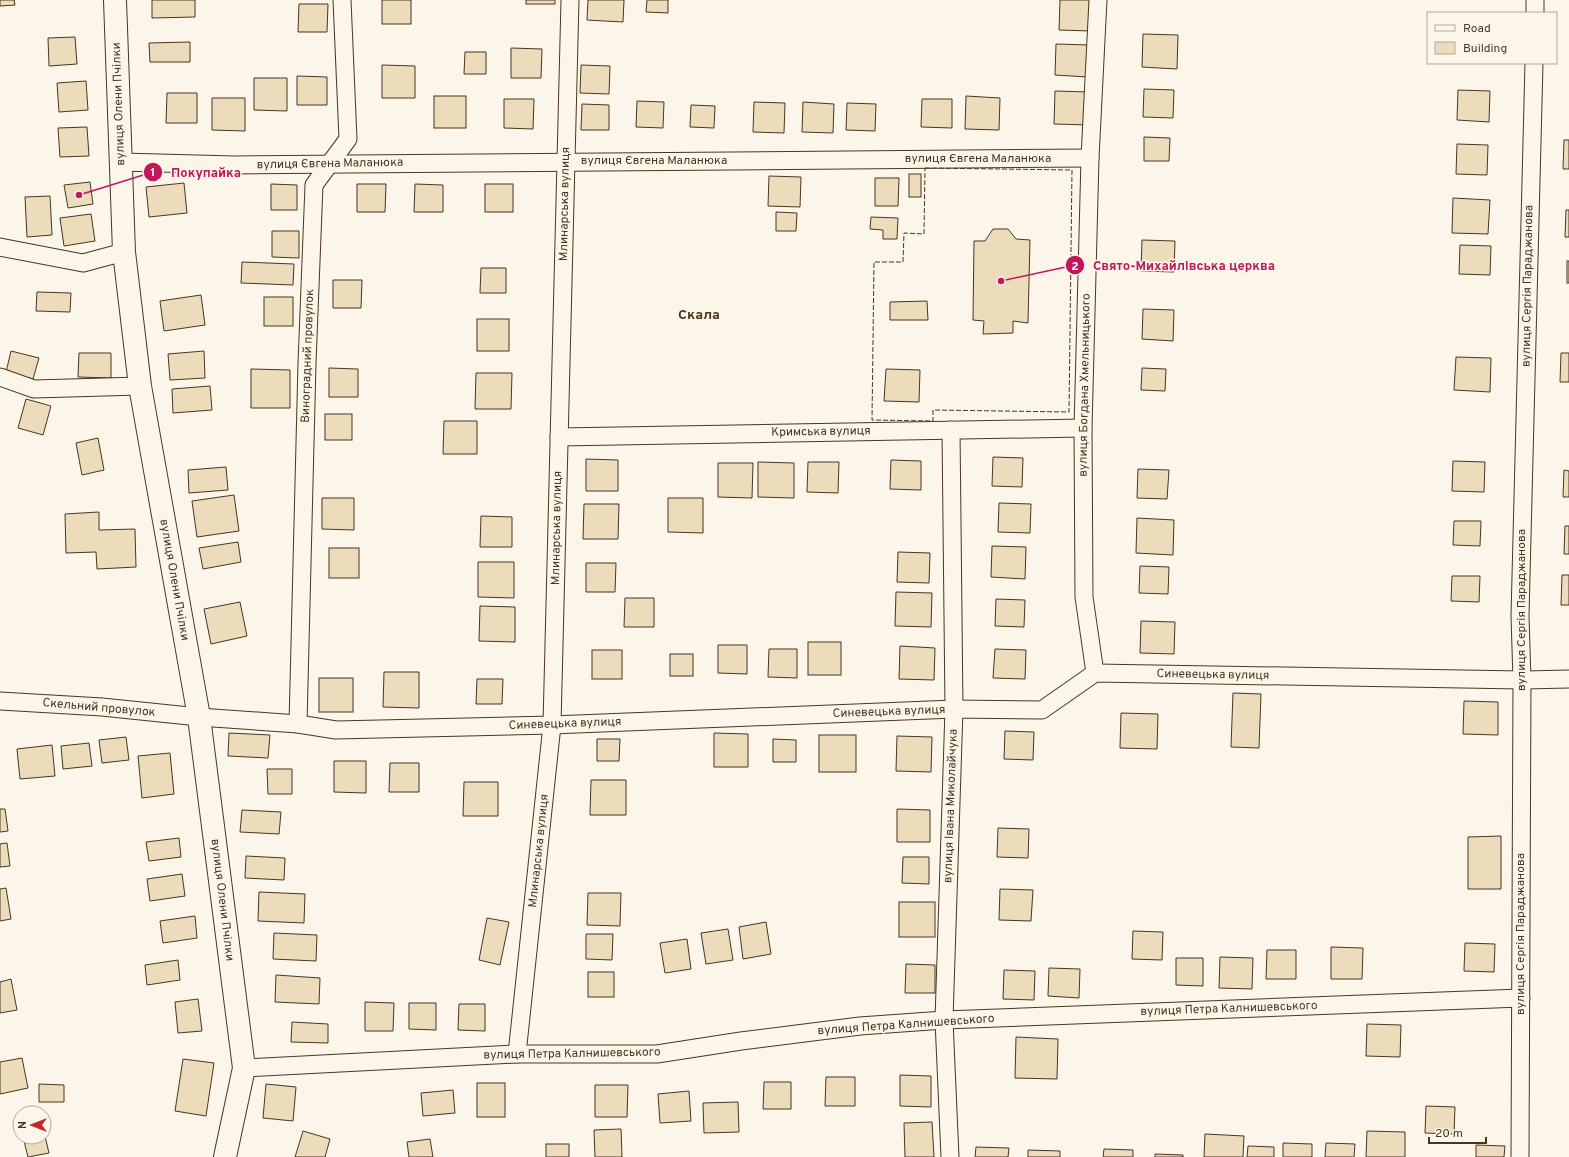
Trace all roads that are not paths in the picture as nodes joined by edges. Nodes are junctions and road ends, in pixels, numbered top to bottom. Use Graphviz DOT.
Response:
graph roads {
  1 [pos="115,0"];
  2 [pos="342,0"];
  3 [pos="570,0"];
  4 [pos="1098,0"];
  5 [pos="1535,0"];
  6 [pos="1535,12"];
  7 [pos="1534,64"];
  8 [pos="1090,158"];
  9 [pos="121,162"];
  10 [pos="566,162"];
  11 [pos="330,163"];
  12 [pos="0,247"];
  13 [pos="124,252"];
  14 [pos="0,378"];
  15 [pos="140,386"];
  16 [pos="1083,428"];
  17 [pos="951,430"];
  18 [pos="559,437"];
  19 [pos="1095,673"];
  20 [pos="1522,680"];
  21 [pos="1569,680"];
  22 [pos="0,701"];
  23 [pos="954,709"];
  24 [pos="199,717"];
  25 [pos="298,724"];
  26 [pos="552,725"];
  27 [pos="1521,998"];
  28 [pos="944,1020"];
  29 [pos="517,1054"];
  30 [pos="244,1068"];
  31 [pos="225,1157"];
  32 [pos="950,1157"];
  33 [pos="1520,1157"];
  1 -- 9 [label="street, вулиця Олени Пчілки"];
  2 -- 11 [label="street, Виноградний провулок"];
  3 -- 10 [label="street, Млинарська вулиця"];
  4 -- 8 [label="street, вулиця Богдана Хмельницького"];
  5 -- 6 [label="street"];
  7 -- 20 [label="street, вулиця Сергія Параджанова"];
  8 -- 10 [label="street, вулиця Євгена Маланюка"];
  8 -- 16 [label="street, вулиця Богдана Хмельницького"];
  9 -- 11 [label="street, вулиця Євгена Маланюка"];
  9 -- 13 [label="street, вулиця Олени Пчілки"];
  10 -- 11 [label="street, вулиця Євгена Маланюка"];
  10 -- 18 [label="street, Млинарська вулиця"];
  11 -- 25 [label="street, Виноградний провулок"];
  12 -- 13 [label="street"];
  13 -- 15 [label="street, вулиця Олени Пчілки"];
  14 -- 15 [label="street"];
  15 -- 24 [label="street, вулиця Олени Пчілки"];
  16 -- 17 [label="street, Кримська вулиця"];
  16 -- 19 [label="street, вулиця Богдана Хмельницького"];
  17 -- 18 [label="street, Кримська вулиця"];
  17 -- 23 [label="street, вулиця Івана Миколайчука"];
  18 -- 26 [label="street, Млинарська вулиця"];
  19 -- 20 [label="street, Синевецька вулиця"];
  19 -- 23 [label="street, Синевецька вулиця"];
  20 -- 21 [label="street, Синевецька вулиця"];
  20 -- 27 [label="street, вулиця Сергія Параджанова"];
  22 -- 24 [label="street, Скельний провулок"];
  23 -- 26 [label="street, Синевецька вулиця"];
  23 -- 28 [label="street, вулиця Івана Миколайчука"];
  24 -- 25 [label="street, Синевецька вулиця"];
  24 -- 30 [label="street, вулиця Олени Пчілки"];
  25 -- 26 [label="street, Синевецька вулиця"];
  26 -- 29 [label="street, Млинарська вулиця"];
  27 -- 28 [label="street, вулиця Петра Калнишевського"];
  27 -- 33 [label="street, вулиця Сергія Параджанова"];
  28 -- 29 [label="street, вулиця Петра Калнишевського"];
  28 -- 32 [label="street, вулиця Івана Миколайчука"];
  29 -- 30 [label="street, вулиця Петра Калнишевського"];
  30 -- 31 [label="street, вулиця Олени Пчілки"];
}
